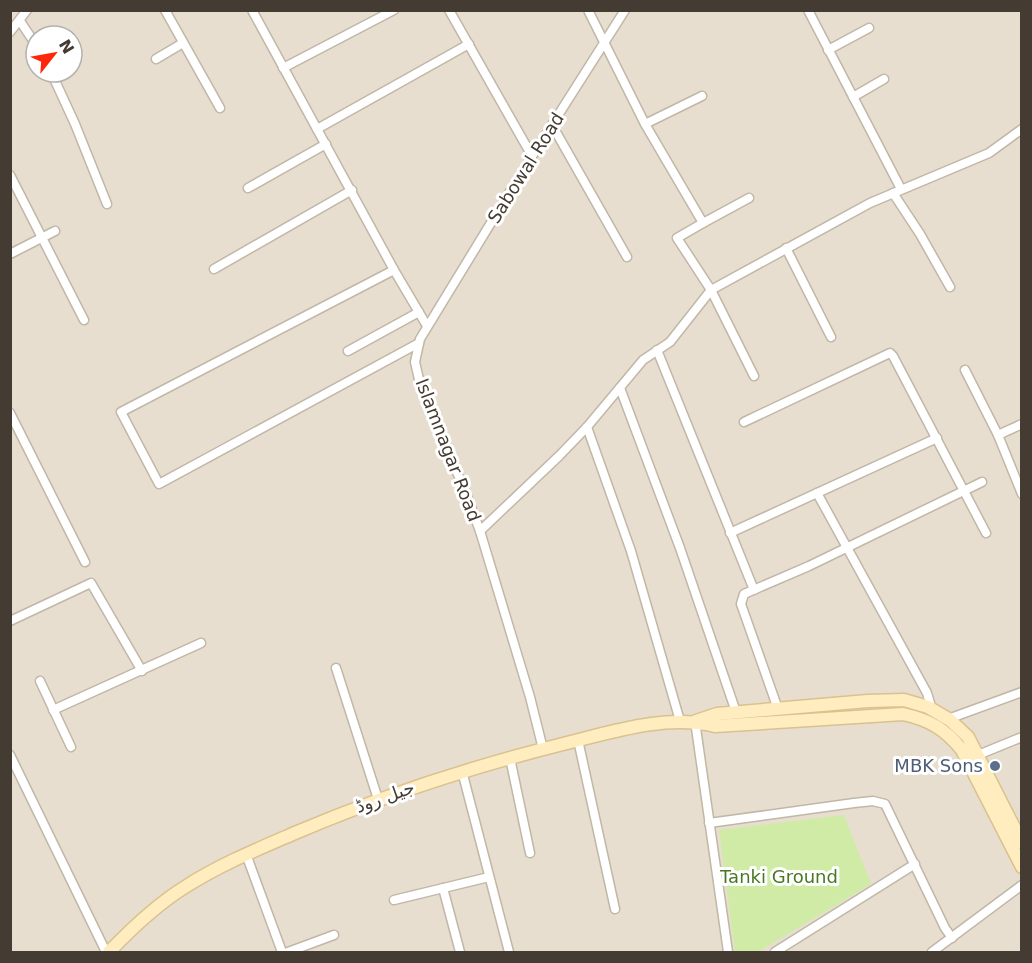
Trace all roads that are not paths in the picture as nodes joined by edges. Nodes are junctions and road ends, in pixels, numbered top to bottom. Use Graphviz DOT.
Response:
graph roads {
  1 [pos="27,10"];
  2 [pos="165,10"];
  3 [pos="252,10"];
  4 [pos="394,10"];
  5 [pos="450,10"];
  6 [pos="588,10"];
  7 [pos="625,10"];
  8 [pos="808,10"];
  9 [pos="20,21"];
  10 [pos="24,27"];
  11 [pos="869,28"];
  12 [pos="10,32"];
  13 [pos="183,43"];
  14 [pos="469,44"];
  15 [pos="605,44"];
  16 [pos="828,50"];
  17 [pos="156,59"];
  18 [pos="283,68"];
  19 [pos="884,79"];
  20 [pos="57,84"];
  21 [pos="702,96"];
  22 [pos="853,97"];
  23 [pos="220,108"];
  24 [pos="645,124"];
  25 [pos="552,125"];
  26 [pos="317,129"];
  27 [pos="1022,129"];
  28 [pos="326,144"];
  29 [pos="532,156"];
  30 [pos="10,175"];
  31 [pos="248,188"];
  32 [pos="352,190"];
  33 [pos="897,191"];
  34 [pos="749,198"];
  35 [pos="107,204"];
  36 [pos="703,223"];
  37 [pos="55,231"];
  38 [pos="42,237"];
  39 [pos="786,248"];
  40 [pos="10,254"];
  41 [pos="627,257"];
  42 [pos="214,269"];
  43 [pos="394,270"];
  44 [pos="950,287"];
  45 [pos="711,290"];
  46 [pos="419,312"];
  47 [pos="84,320"];
  48 [pos="428,326"];
  49 [pos="831,337"];
  50 [pos="419,344"];
  51 [pos="348,351"];
  52 [pos="657,351"];
  53 [pos="964,370"];
  54 [pos="754,376"];
  55 [pos="620,388"];
  56 [pos="11,415"];
  57 [pos="744,422"];
  58 [pos="1022,424"];
  59 [pos="587,427"];
  60 [pos="998,435"];
  61 [pos="937,438"];
  62 [pos="982,482"];
  63 [pos="965,491"];
  64 [pos="817,493"];
  65 [pos="1022,494"];
  66 [pos="480,531"];
  67 [pos="730,533"];
  68 [pos="986,533"];
  69 [pos="847,547"];
  70 [pos="85,562"];
  71 [pos="754,590"];
  72 [pos="10,621"];
  73 [pos="201,643"];
  74 [pos="336,668"];
  75 [pos="142,671"];
  76 [pos="40,681"];
  77 [pos="1022,692"];
  78 [pos="778,709"];
  79 [pos="53,710"];
  80 [pos="736,712"];
  81 [pos="940,718"];
  82 [pos="695,721"];
  83 [pos="680,722"];
  84 [pos="1022,737"];
  85 [pos="578,740"];
  86 [pos="71,747"];
  87 [pos="543,749"];
  88 [pos="10,755"];
  89 [pos="978,755"];
  90 [pos="510,758"];
  91 [pos="462,771"];
  92 [pos="378,799"];
  93 [pos="709,823"];
  94 [pos="1022,843"];
  95 [pos="530,853"];
  96 [pos="246,854"];
  97 [pos="915,864"];
  98 [pos="1022,867"];
  99 [pos="489,878"];
  100 [pos="1022,885"];
  101 [pos="443,888"];
  102 [pos="394,900"];
  103 [pos="615,909"];
  104 [pos="334,935"];
  105 [pos="952,938"];
  106 [pos="108,952"];
  107 [pos="282,952"];
  108 [pos="288,952"];
  109 [pos="460,952"];
  110 [pos="509,952"];
  111 [pos="728,952"];
  112 [pos="775,952"];
  113 [pos="932,952"];
  1 -- 9 [label="street"];
  2 -- 13 [label="street"];
  3 -- 18 [label="street"];
  4 -- 18 [label="street"];
  5 -- 14 [label="street"];
  6 -- 15 [label="street"];
  7 -- 15 [label="street, Sabowal Road"];
  8 -- 16 [label="street"];
  9 -- 10 [label="street"];
  9 -- 12 [label="street"];
  11 -- 16 [label="street"];
  13 -- 17 [label="street"];
  13 -- 23 [label="street"];
  14 -- 26 [label="street"];
  14 -- 29 [label="street"];
  15 -- 24 [label="street"];
  15 -- 25 [label="street, Sabowal Road"];
  16 -- 22 [label="street"];
  18 -- 26 [label="street"];
  19 -- 22 [label="street"];
  20 -- 35 [label="street"];
  21 -- 24 [label="street"];
  22 -- 33 [label="street"];
  24 -- 36 [label="street"];
  25 -- 29 [label="street, Sabowal Road"];
  25 -- 41 [label="street"];
  26 -- 28 [label="street"];
  27 -- 33 [label="street"];
  28 -- 31 [label="street"];
  28 -- 32 [label="street"];
  29 -- 48 [label="street, Sabowal Road"];
  30 -- 38 [label="street"];
  32 -- 42 [label="street"];
  32 -- 43 [label="street"];
  33 -- 39 [label="street"];
  33 -- 44 [label="street"];
  34 -- 36 [label="street"];
  36 -- 45 [label="street"];
  37 -- 38 [label="street"];
  38 -- 40 [label="street"];
  38 -- 47 [label="street"];
  39 -- 45 [label="street"];
  39 -- 49 [label="street"];
  43 -- 46 [label="street"];
  43 -- 50 [label="street"];
  45 -- 52 [label="street"];
  45 -- 54 [label="street"];
  46 -- 48 [label="street"];
  46 -- 51 [label="street"];
  48 -- 50 [label="street, Islamnagar Road"];
  50 -- 66 [label="street, Islamnagar Road"];
  52 -- 55 [label="street"];
  52 -- 67 [label="street"];
  53 -- 60 [label="street"];
  55 -- 59 [label="street"];
  55 -- 80 [label="street"];
  56 -- 70 [label="street"];
  57 -- 61 [label="street"];
  58 -- 60 [label="street"];
  59 -- 66 [label="street"];
  59 -- 83 [label="street"];
  60 -- 65 [label="street"];
  61 -- 63 [label="street"];
  61 -- 64 [label="street"];
  62 -- 63 [label="street"];
  63 -- 68 [label="street"];
  63 -- 69 [label="street"];
  64 -- 67 [label="street"];
  64 -- 69 [label="street"];
  66 -- 87 [label="street, Islamnagar Road"];
  67 -- 71 [label="street"];
  69 -- 71 [label="street"];
  69 -- 81 [label="street"];
  71 -- 78 [label="street"];
  72 -- 75 [label="street"];
  73 -- 75 [label="street"];
  74 -- 92 [label="street"];
  75 -- 79 [label="street"];
  76 -- 79 [label="street"];
  77 -- 81 [label="street"];
  78 -- 80 [label="main road"];
  78 -- 81 [label="main road"];
  79 -- 86 [label="street"];
  80 -- 82 [label="main road"];
  81 -- 82 [label="main road"];
  81 -- 89 [label="main road"];
  81 -- 98 [label="main road"];
  82 -- 83 [label="main road, جیل روڈ"];
  82 -- 93 [label="street"];
  83 -- 85 [label="main road, جیل روڈ"];
  84 -- 89 [label="street"];
  85 -- 87 [label="main road, جیل روڈ"];
  85 -- 103 [label="street"];
  87 -- 90 [label="main road, جیل روڈ"];
  88 -- 106 [label="street"];
  89 -- 94 [label="main road"];
  90 -- 91 [label="main road, جیل روڈ"];
  90 -- 95 [label="street"];
  91 -- 92 [label="main road, جیل روڈ"];
  91 -- 99 [label="street"];
  92 -- 96 [label="main road, جیل روڈ"];
  93 -- 97 [label="street"];
  93 -- 111 [label="street"];
  96 -- 106 [label="main road, جیل روڈ"];
  96 -- 107 [label="street"];
  97 -- 105 [label="street"];
  97 -- 112 [label="street"];
  99 -- 101 [label="street"];
  99 -- 110 [label="street"];
  100 -- 105 [label="street"];
  101 -- 102 [label="street"];
  101 -- 109 [label="street"];
  104 -- 108 [label="street"];
  105 -- 113 [label="street"];
}
